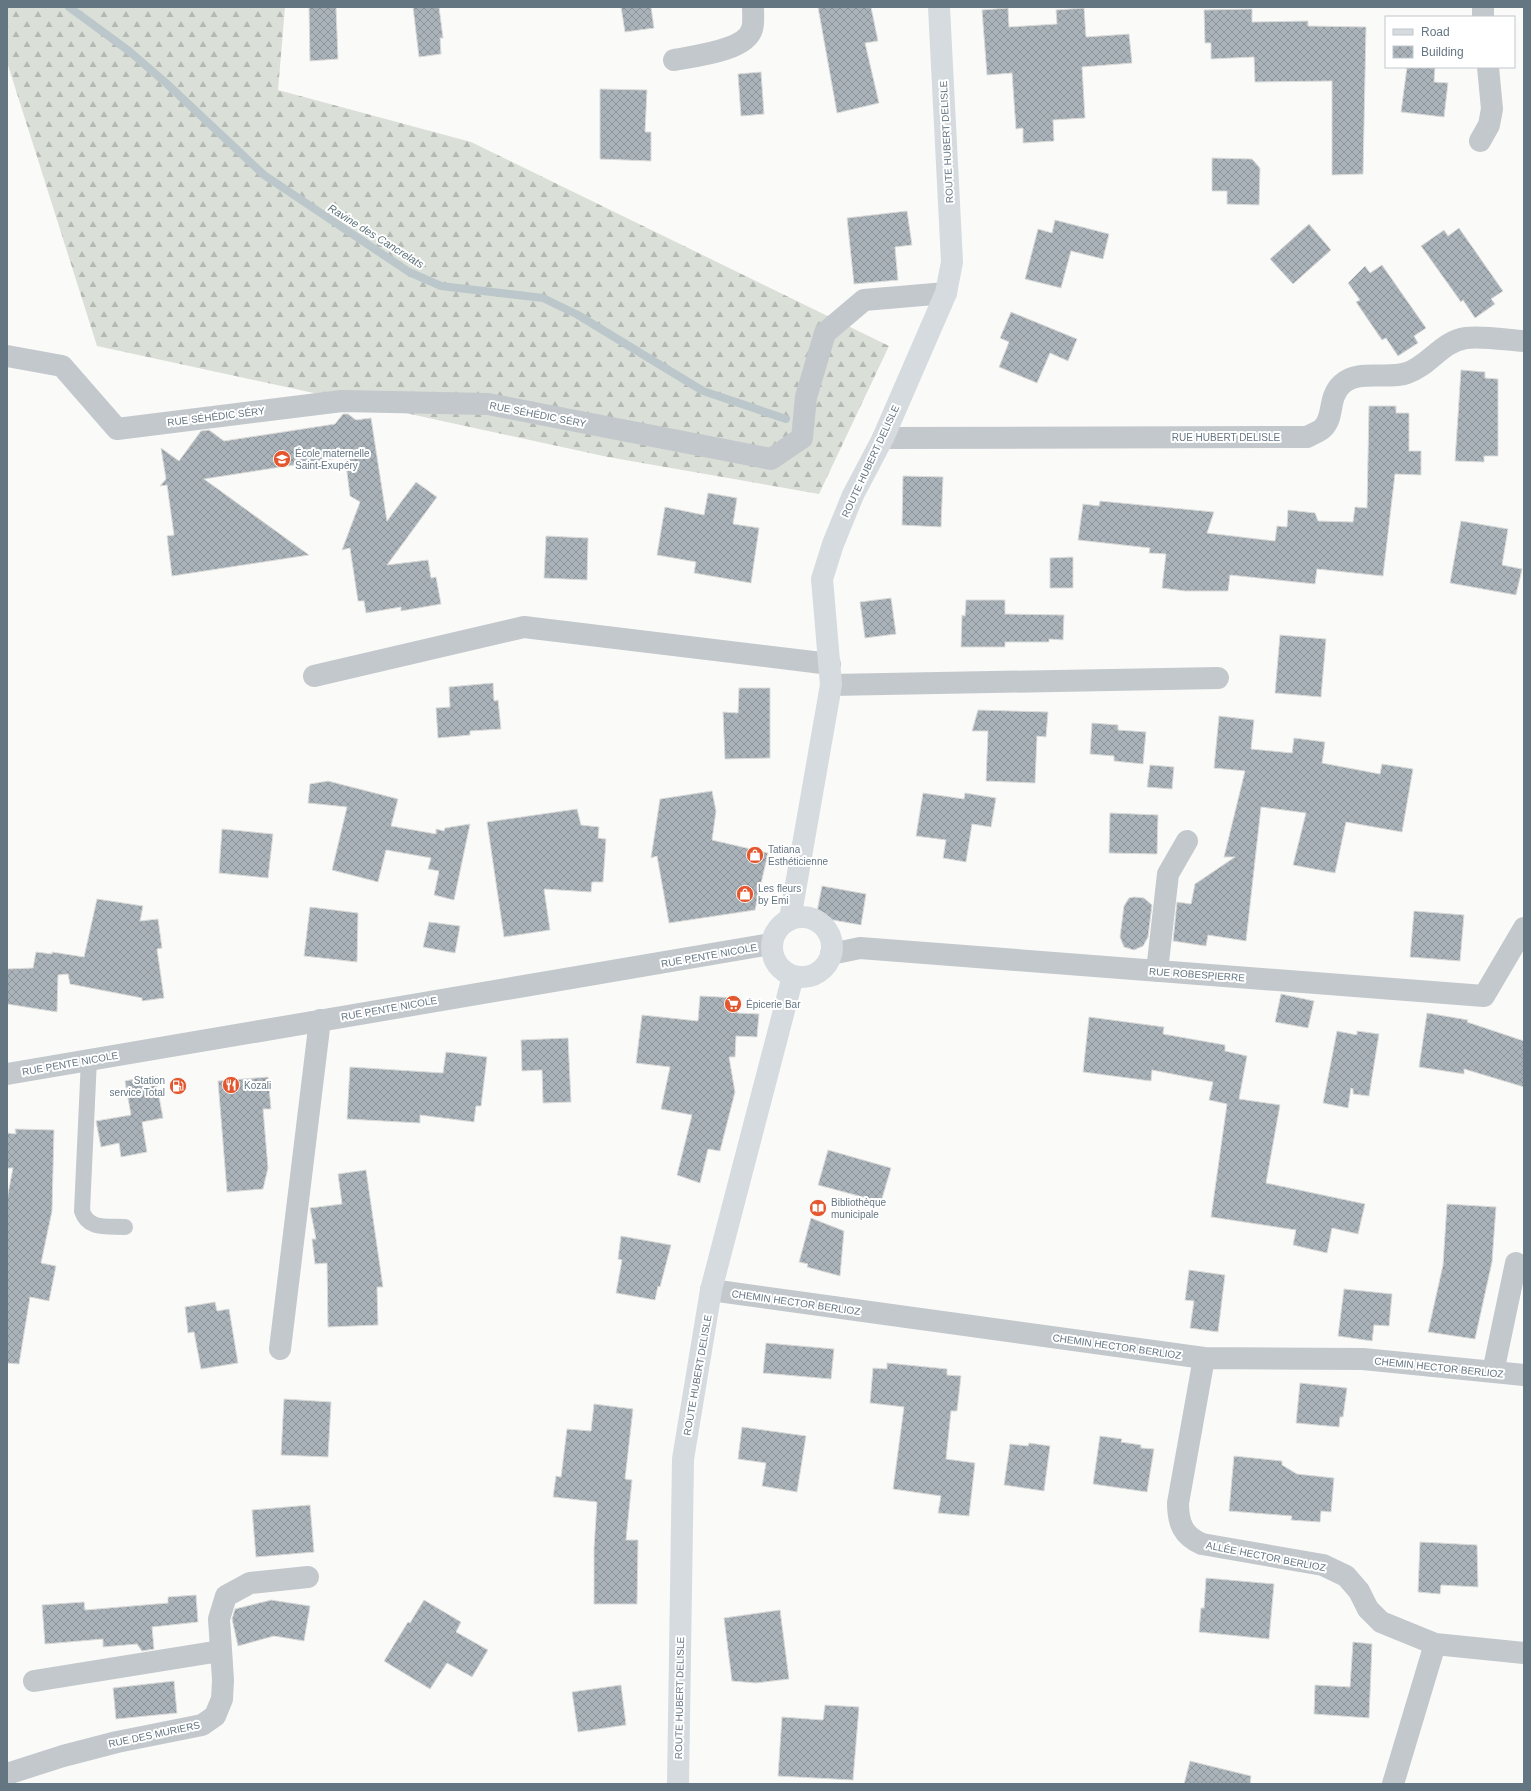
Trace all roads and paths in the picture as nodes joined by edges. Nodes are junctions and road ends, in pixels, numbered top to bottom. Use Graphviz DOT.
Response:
graph roads {
  1 [pos="753,7"];
  2 [pos="939,7"];
  3 [pos="674,60"];
  4 [pos="1488,68"];
  5 [pos="1480,141"];
  6 [pos="946,293"];
  7 [pos="1524,341"];
  8 [pos="7,356"];
  9 [pos="883,438"];
  10 [pos="830,675"];
  11 [pos="314,676"];
  12 [pos="1218,678"];
  13 [pos="1187,841"];
  14 [pos="790,919"];
  15 [pos="1524,928"];
  16 [pos="771,944"];
  17 [pos="832,954"];
  18 [pos="1157,971"];
  19 [pos="793,976"];
  20 [pos="320,1020"];
  21 [pos="89,1059"];
  22 [pos="7,1074"];
  23 [pos="125,1227"];
  24 [pos="1516,1263"];
  25 [pos="711,1290"];
  26 [pos="280,1349"];
  27 [pos="1204,1358"];
  28 [pos="1493,1372"];
  29 [pos="1524,1375"];
  30 [pos="308,1577"];
  31 [pos="1435,1644"];
  32 [pos="220,1651"];
  33 [pos="1524,1653"];
  34 [pos="34,1681"];
  35 [pos="7,1774"];
  36 [pos="678,1784"];
  37 [pos="1393,1784"];
  1 -- 3 [label="street"];
  2 -- 6 [label="main road, ROUTE HUBERT DELISLE"];
  4 -- 5 [label="street"];
  6 -- 8 [label="street, RUE SÉHÉDIC SÉRY"];
  6 -- 9 [label="main road, ROUTE HUBERT DELISLE"];
  7 -- 9 [label="street, RUE HUBERT DELISLE"];
  9 -- 10 [label="main road, ROUTE HUBERT DELISLE"];
  10 -- 11 [label="street"];
  10 -- 12 [label="street"];
  10 -- 14 [label="main road, ROUTE HUBERT DELISLE"];
  13 -- 18 [label="street"];
  14 -- 16 [label="main road"];
  14 -- 17 [label="main road"];
  15 -- 18 [label="street, RUE ROBESPIERRE"];
  16 -- 19 [label="main road"];
  16 -- 20 [label="street, RUE PENTE NICOLE"];
  17 -- 18 [label="street, RUE ROBESPIERRE"];
  17 -- 19 [label="main road"];
  19 -- 25 [label="main road, ROUTE HUBERT DELISLE"];
  20 -- 21 [label="street, RUE PENTE NICOLE"];
  20 -- 26 [label="street"];
  21 -- 22 [label="street, RUE PENTE NICOLE"];
  21 -- 23 [label="lane"];
  24 -- 28 [label="street"];
  25 -- 27 [label="street, CHEMIN HECTOR BERLIOZ"];
  25 -- 36 [label="main road, ROUTE HUBERT DELISLE"];
  27 -- 28 [label="street, CHEMIN HECTOR BERLIOZ"];
  27 -- 31 [label="street, ALLÉE HECTOR BERLIOZ"];
  28 -- 29 [label="street, CHEMIN HECTOR BERLIOZ"];
  30 -- 32 [label="street, RUE DES MURIERS"];
  31 -- 33 [label="street, ALLÉE HECTOR BERLIOZ"];
  31 -- 37 [label="street"];
  32 -- 34 [label="street"];
  32 -- 35 [label="street, RUE DES MURIERS"];
}
